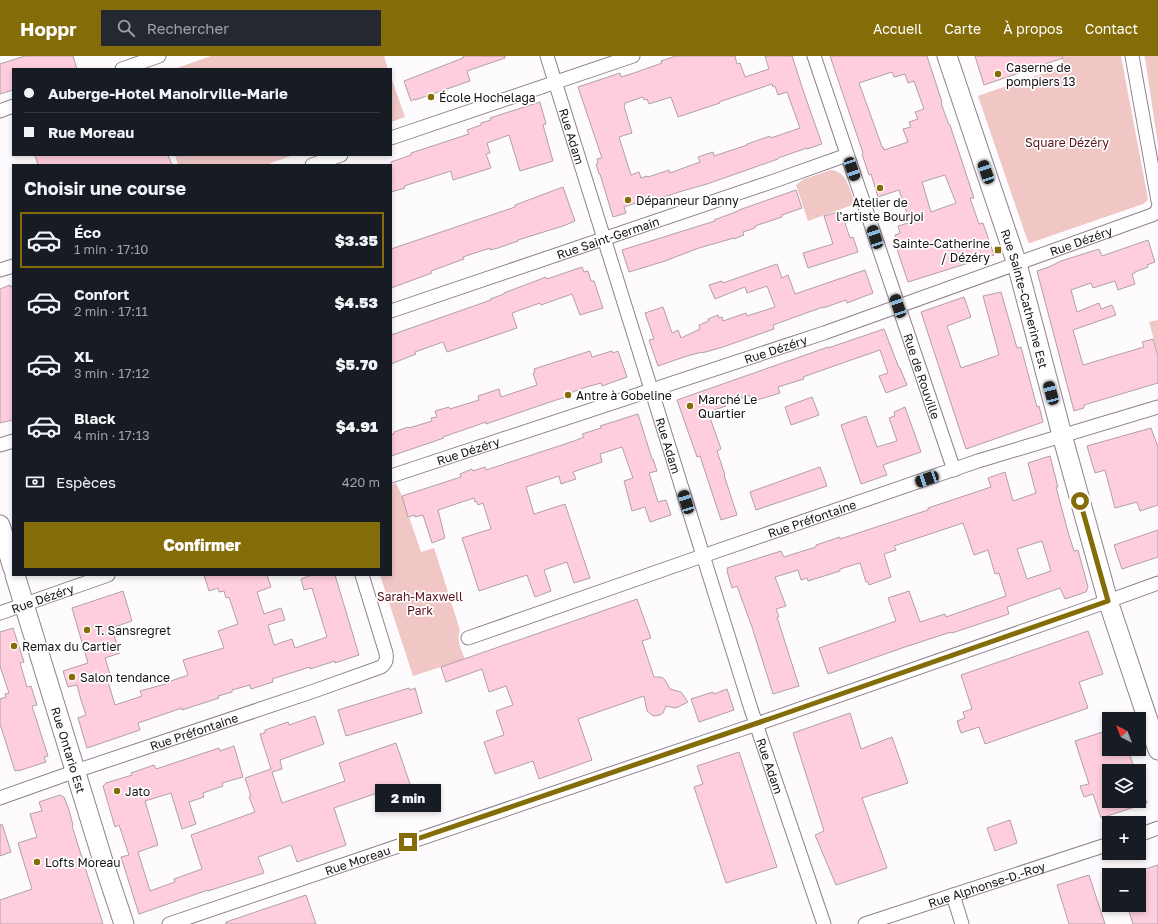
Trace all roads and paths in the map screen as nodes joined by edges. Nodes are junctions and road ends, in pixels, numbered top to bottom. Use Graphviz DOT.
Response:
graph roads {
  1 [pos="159,56"];
  2 [pos="547,56"];
  3 [pos="633,56"];
  4 [pos="814,56"];
  5 [pos="946,56"];
  6 [pos="1132,56"];
  7 [pos="125,68"];
  8 [pos="556,83"];
  9 [pos="12,106"];
  10 [pos="0,111"];
  11 [pos="392,138"];
  12 [pos="847,155"];
  13 [pos="338,156"];
  14 [pos="315,164"];
  15 [pos="1158,207"];
  16 [pos="604,238"];
  17 [pos="1016,264"];
  18 [pos="12,266"];
  19 [pos="0,270"];
  20 [pos="898,306"];
  21 [pos="392,311"];
  22 [pos="651,390"];
  23 [pos="1158,407"];
  24 [pos="1062,435"];
  25 [pos="12,441"];
  26 [pos="0,445"];
  27 [pos="954,470"];
  28 [pos="392,476"];
  29 [pos="0,525"];
  30 [pos="703,556"];
  31 [pos="12,565"];
  32 [pos="15,576"];
  33 [pos="105,576"];
  34 [pos="362,576"];
  35 [pos="1158,583"];
  36 [pos="1108,601"];
  37 [pos="24,604"];
  38 [pos="0,613"];
  39 [pos="468,638"];
  40 [pos="756,724"];
  41 [pos="1158,750"];
  42 [pos="76,771"];
  43 [pos="0,798"];
  44 [pos="1158,828"];
  45 [pos="1146,832"];
  46 [pos="1102,846"];
  47 [pos="953,895"];
  48 [pos="124,924"];
  49 [pos="169,924"];
  50 [pos="824,924"];
  51 [pos="865,924"];
  52 [pos="962,924"];
  1 -- 7 [label="street"];
  2 -- 8 [label="street, Rue Adam"];
  3 -- 8 [label="street"];
  4 -- 12 [label="street, Rue de Rouville"];
  5 -- 17 [label="street, Rue Sainte-Catherine Est"];
  6 -- 15 [label="street"];
  8 -- 11 [label="street"];
  8 -- 16 [label="street, Rue Adam"];
  9 -- 10 [label="street"];
  12 -- 16 [label="street, Rue Saint-Germain"];
  12 -- 20 [label="street, Rue de Rouville"];
  13 -- 14 [label="street"];
  15 -- 17 [label="street, Rue Dézéry"];
  16 -- 21 [label="street, Rue Saint-Germain"];
  16 -- 22 [label="street, Rue Adam"];
  17 -- 20 [label="street, Rue Dézéry"];
  17 -- 24 [label="street, Rue Sainte-Catherine Est"];
  18 -- 19 [label="street"];
  20 -- 22 [label="street, Rue Dézéry"];
  20 -- 27 [label="street, Rue de Rouville"];
  22 -- 28 [label="street, Rue Dézéry"];
  22 -- 30 [label="street, Rue Adam"];
  23 -- 24 [label="street, Rue Préfontaine"];
  24 -- 27 [label="street, Rue Préfontaine"];
  24 -- 36 [label="street, Rue Sainte-Catherine Est"];
  25 -- 26 [label="street"];
  27 -- 30 [label="street, Rue Préfontaine"];
  29 -- 31 [label="street"];
  30 -- 39 [label="street, Rue Préfontaine"];
  30 -- 40 [label="street, Rue Adam"];
  32 -- 37 [label="street, Rue Ontario Est"];
  33 -- 37 [label="street, Rue Dézéry"];
  34 -- 42 [label="street, Rue Préfontaine"];
  35 -- 36 [label="street, Rue Moreau"];
  36 -- 40 [label="street, Rue Moreau"];
  36 -- 41 [label="street, Rue Sainte-Catherine Est"];
  37 -- 38 [label="street, Rue Dézéry"];
  37 -- 42 [label="street, Rue Ontario Est"];
  40 -- 49 [label="street, Rue Moreau"];
  40 -- 50 [label="street, Rue Adam"];
  42 -- 43 [label="street, Rue Préfontaine"];
  42 -- 48 [label="street, Rue Ontario Est"];
  44 -- 45 [label="street"];
  46 -- 47 [label="street, Rue Alphonse-D.-Roy"];
  47 -- 51 [label="street, Rue Alphonse-D.-Roy"];
  47 -- 52 [label="street"];
}
